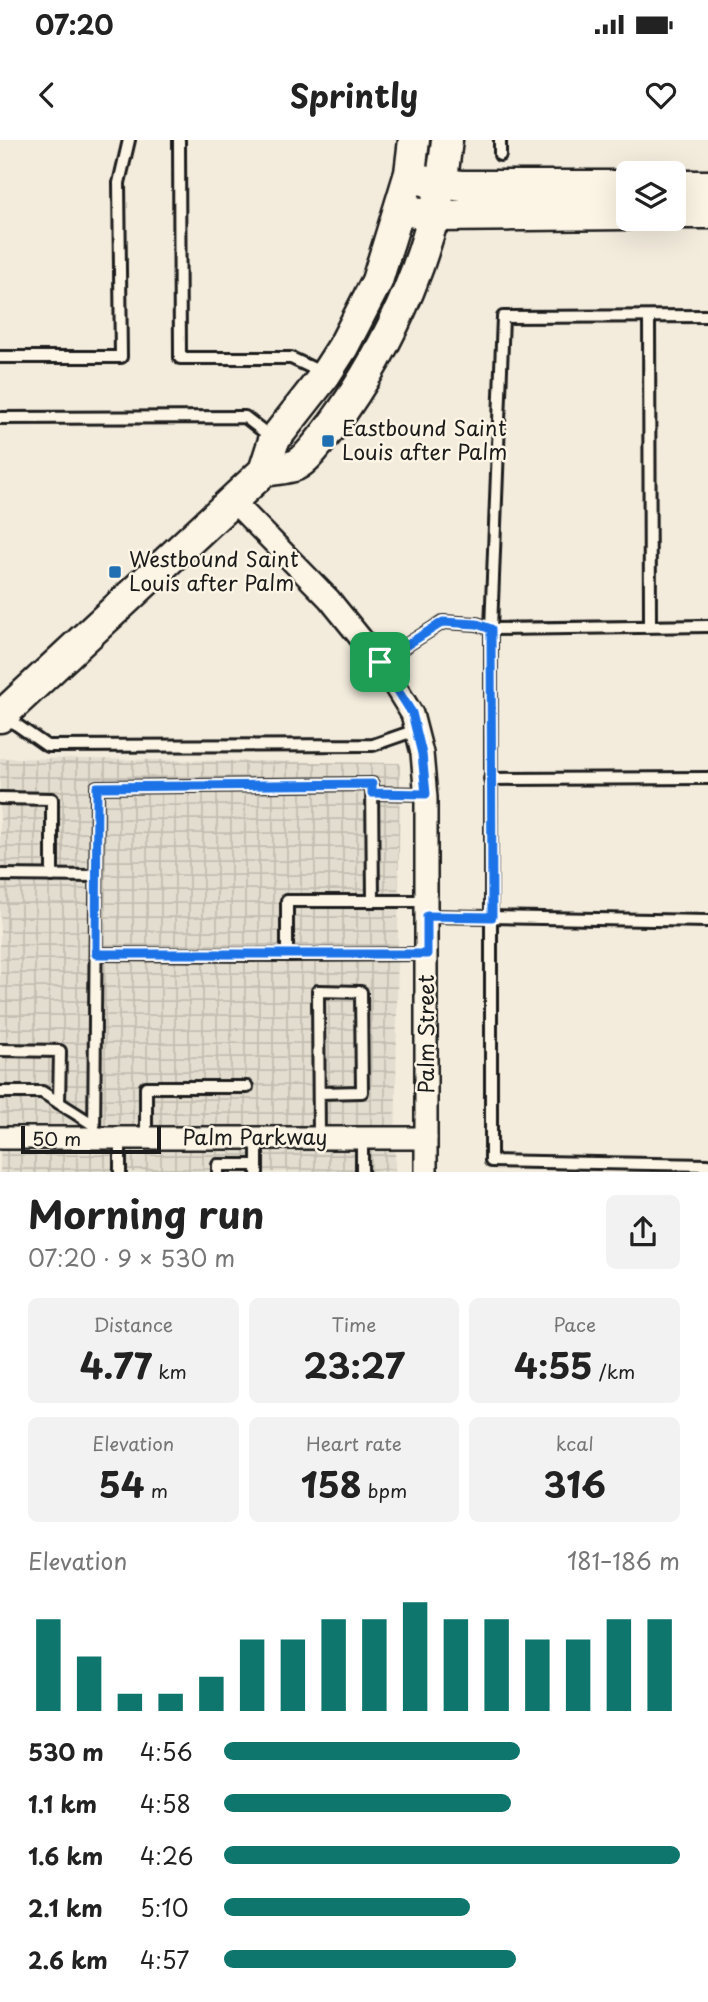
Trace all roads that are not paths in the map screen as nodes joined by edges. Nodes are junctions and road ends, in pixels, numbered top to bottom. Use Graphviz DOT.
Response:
graph roads {
  1 [pos="129,140"];
  2 [pos="179,140"];
  3 [pos="414,140"];
  4 [pos="447,140"];
  5 [pos="500,140"];
  6 [pos="500,155"];
  7 [pos="410,173"];
  8 [pos="440,184"];
  9 [pos="616,186"];
  10 [pos="686,186"];
  11 [pos="708,186"];
  12 [pos="401,208"];
  13 [pos="686,213"];
  14 [pos="708,213"];
  15 [pos="616,214"];
  16 [pos="435,216"];
  17 [pos="708,316"];
  18 [pos="649,317"];
  19 [pos="0,357"];
  20 [pos="325,375"];
  21 [pos="0,418"];
  22 [pos="274,440"];
  23 [pos="264,471"];
  24 [pos="234,502"];
  25 [pos="650,625"];
  26 [pos="708,626"];
  27 [pos="491,629"];
  28 [pos="380,662"];
  29 [pos="1,716"];
  30 [pos="416,730"];
  31 [pos="708,778"];
  32 [pos="490,779"];
  33 [pos="372,793"];
  34 [pos="426,794"];
  35 [pos="0,799"];
  36 [pos="0,875"];
  37 [pos="52,876"];
  38 [pos="96,876"];
  39 [pos="373,901"];
  40 [pos="427,909"];
  41 [pos="492,917"];
  42 [pos="708,921"];
  43 [pos="96,954"];
  44 [pos="427,954"];
  45 [pos="287,955"];
  46 [pos="0,1050"];
  47 [pos="247,1087"];
  48 [pos="0,1092"];
  49 [pos="319,1093"];
  50 [pos="59,1102"];
  51 [pos="94,1131"];
  52 [pos="0,1138"];
  53 [pos="120,1138"];
  54 [pos="146,1138"];
  55 [pos="257,1138"];
  56 [pos="319,1138"];
  57 [pos="362,1138"];
  58 [pos="426,1138"];
  59 [pos="708,1165"];
  60 [pos="257,1169"];
  61 [pos="120,1172"];
  62 [pos="218,1172"];
  63 [pos="362,1172"];
  64 [pos="426,1172"];
  1 -- 19 [label="lane"];
  2 -- 20 [label="lane"];
  3 -- 7 [label="main road"];
  4 -- 8 [label="main road"];
  5 -- 6 [label="lane"];
  7 -- 8 [label="main road"];
  7 -- 12 [label="main road"];
  8 -- 9 [label="main road"];
  8 -- 16 [label="main road"];
  10 -- 11 [label="main road"];
  12 -- 16 [label="main road"];
  12 -- 20 [label="main road"];
  13 -- 14 [label="main road"];
  15 -- 16 [label="main road"];
  16 -- 23 [label="main road"];
  17 -- 18 [label="lane"];
  18 -- 25 [label="lane"];
  18 -- 27 [label="lane"];
  20 -- 22 [label="main road"];
  21 -- 22 [label="lane"];
  22 -- 23 [label="main road"];
  23 -- 24 [label="main road"];
  24 -- 28 [label="street, Palm Street"];
  24 -- 29 [label="main road"];
  25 -- 26 [label="lane"];
  25 -- 27 [label="lane"];
  27 -- 28 [label="lane"];
  27 -- 32 [label="lane"];
  28 -- 30 [label="street, Palm Street"];
  29 -- 30 [label="lane"];
  30 -- 34 [label="street, Palm Street"];
  31 -- 32 [label="lane"];
  32 -- 41 [label="lane"];
  33 -- 34 [label="lane"];
  33 -- 38 [label="lane"];
  33 -- 39 [label="lane"];
  34 -- 40 [label="street, Palm Street"];
  35 -- 37 [label="lane"];
  36 -- 37 [label="lane"];
  37 -- 38 [label="lane"];
  38 -- 43 [label="lane"];
  39 -- 40 [label="lane"];
  39 -- 45 [label="lane"];
  40 -- 41 [label="lane"];
  40 -- 44 [label="street, Palm Street"];
  41 -- 42 [label="lane"];
  41 -- 59 [label="lane"];
  43 -- 45 [label="lane"];
  43 -- 51 [label="lane"];
  44 -- 45 [label="lane"];
  44 -- 58 [label="street, Palm Street"];
  46 -- 50 [label="lane"];
  47 -- 54 [label="lane"];
  48 -- 50 [label="lane"];
  49 -- 49 [label="lane"];
  49 -- 56 [label="lane"];
  50 -- 51 [label="lane"];
  51 -- 52 [label="street, Palm Parkway"];
  51 -- 53 [label="street, Palm Parkway"];
  53 -- 54 [label="street, Palm Parkway"];
  53 -- 61 [label="lane"];
  54 -- 55 [label="street, Palm Parkway"];
  55 -- 56 [label="street, Palm Parkway"];
  55 -- 60 [label="lane"];
  56 -- 57 [label="street, Palm Parkway"];
  57 -- 58 [label="street, Palm Parkway"];
  57 -- 63 [label="lane"];
  58 -- 64 [label="street, Palm Street"];
  60 -- 62 [label="lane"];
}
